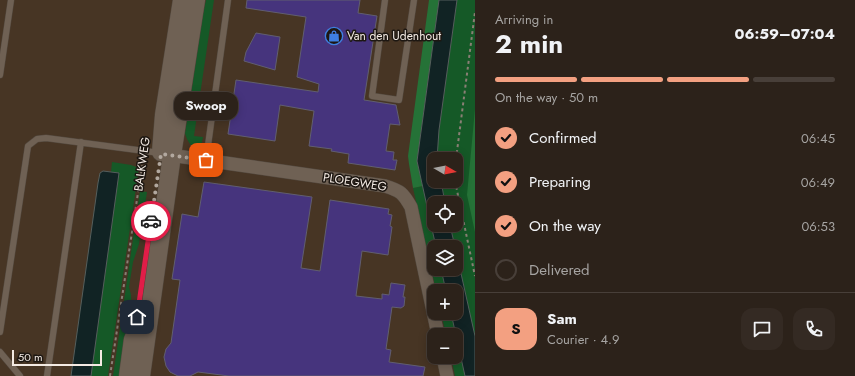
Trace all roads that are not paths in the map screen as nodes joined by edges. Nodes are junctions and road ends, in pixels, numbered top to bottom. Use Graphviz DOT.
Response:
graph roads {
  1 [pos="11,0"];
  2 [pos="182,0"];
  3 [pos="196,0"];
  4 [pos="228,0"];
  5 [pos="385,0"];
  6 [pos="414,0"];
  7 [pos="0,75"];
  8 [pos="80,142"];
  9 [pos="159,153"];
  10 [pos="206,160"];
  11 [pos="436,328"];
  12 [pos="0,332"];
  13 [pos="0,352"];
  14 [pos="444,364"];
  15 [pos="20,376"];
  16 [pos="48,376"];
  17 [pos="128,376"];
  18 [pos="141,376"];
  19 [pos="447,376"];
  1 -- 7 [label="lane"];
  2 -- 9 [label="street, BALKWEG"];
  3 -- 9 [label="street, BALKWEG"];
  4 -- 10 [label="lane"];
  5 -- 6 [label="lane"];
  8 -- 9 [label="lane"];
  8 -- 12 [label="lane"];
  8 -- 16 [label="lane"];
  9 -- 10 [label="street, PLOEGWEG"];
  9 -- 17 [label="street, BALKWEG"];
  9 -- 18 [label="street, BALKWEG"];
  10 -- 11 [label="street, PLOEGWEG"];
  13 -- 15 [label="lane"];
  14 -- 19 [label="street"];
}
